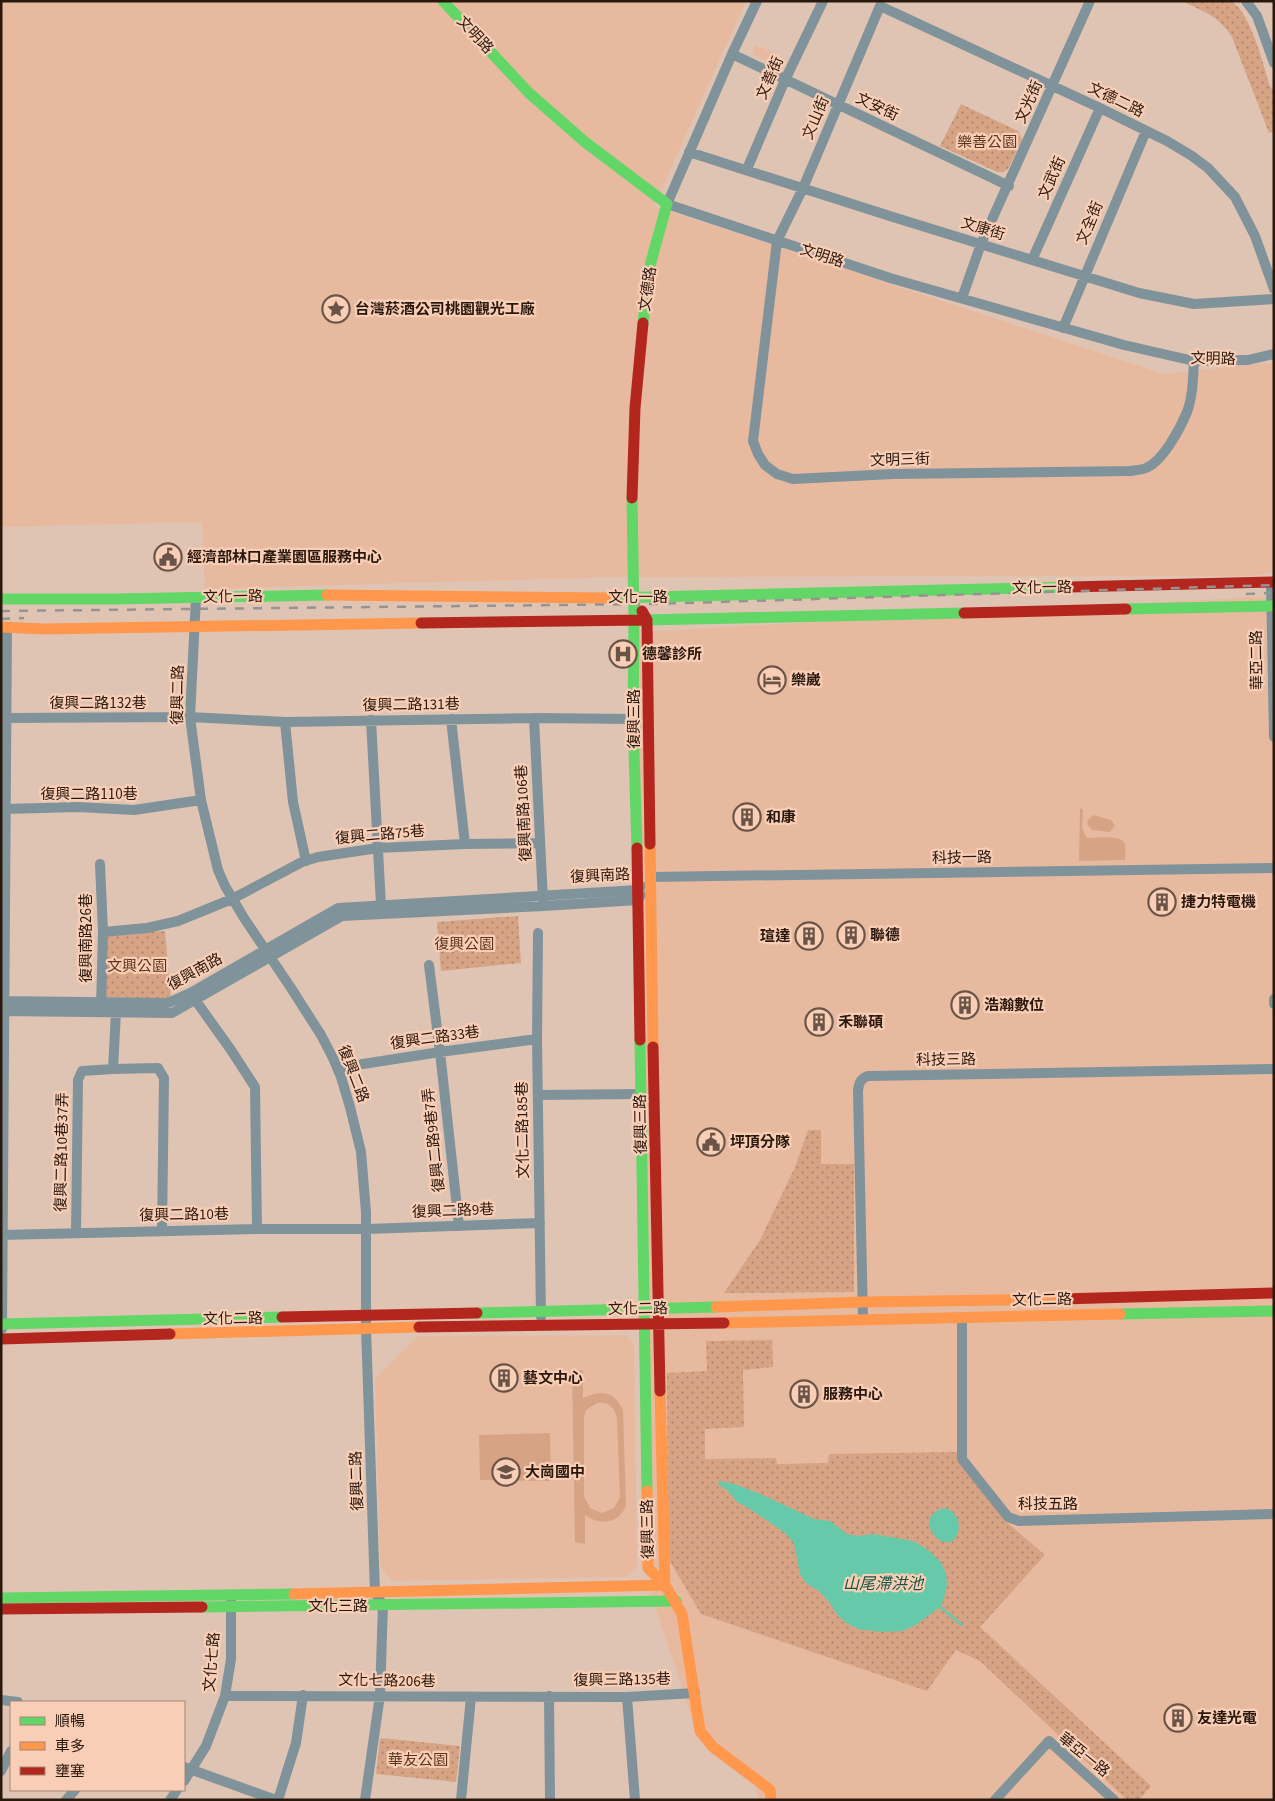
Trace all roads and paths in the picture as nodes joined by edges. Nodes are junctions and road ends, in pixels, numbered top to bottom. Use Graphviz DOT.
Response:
graph roads {
  1 [pos="443,1"];
  2 [pos="757,1"];
  3 [pos="823,1"];
  4 [pos="1090,1"];
  5 [pos="1246,1"];
  6 [pos="880,6"];
  7 [pos="732,54"];
  8 [pos="1274,63"];
  9 [pos="785,80"];
  10 [pos="1052,86"];
  11 [pos="838,105"];
  12 [pos="1100,108"];
  13 [pos="1146,131"];
  14 [pos="689,152"];
  15 [pos="747,169"];
  16 [pos="1009,186"];
  17 [pos="803,188"];
  18 [pos="667,204"];
  19 [pos="777,242"];
  20 [pos="981,244"];
  21 [pos="1032,260"];
  22 [pos="1084,276"];
  23 [pos="1274,289"];
  24 [pos="962,298"];
  25 [pos="1274,299"];
  26 [pos="1063,328"];
  27 [pos="1274,354"];
  28 [pos="1194,361"];
  29 [pos="1273,582"];
  30 [pos="196,597"];
  31 [pos="634,598"];
  32 [pos="1,599"];
  33 [pos="1273,606"];
  34 [pos="634,620"];
  35 [pos="647,620"];
  36 [pos="195,626"];
  37 [pos="4,628"];
  38 [pos="190,717"];
  39 [pos="6,718"];
  40 [pos="534,718"];
  41 [pos="451,719"];
  42 [pos="633,719"];
  43 [pos="371,720"];
  44 [pos="285,722"];
  45 [pos="1274,737"];
  46 [pos="201,800"];
  47 [pos="6,810"];
  48 [pos="540,843"];
  49 [pos="465,844"];
  50 [pos="378,848"];
  51 [pos="306,861"];
  52 [pos="100,864"];
  53 [pos="1274,868"];
  54 [pos="3,877"];
  55 [pos="651,877"];
  56 [pos="543,895"];
  57 [pos="638,895"];
  58 [pos="232,899"];
  59 [pos="381,905"];
  60 [pos="544,906"];
  61 [pos="103,932"];
  62 [pos="538,933"];
  63 [pos="296,937"];
  64 [pos="268,954"];
  65 [pos="429,965"];
  66 [pos="1274,999"];
  67 [pos="196,1001"];
  68 [pos="1274,1004"];
  69 [pos="639,1005"];
  70 [pos="653,1005"];
  71 [pos="3,1006"];
  72 [pos="101,1006"];
  73 [pos="116,1012"];
  74 [pos="537,1039"];
  75 [pos="440,1052"];
  76 [pos="114,1068"];
  77 [pos="337,1068"];
  78 [pos="1274,1069"];
  79 [pos="640,1094"];
  80 [pos="538,1095"];
  81 [pos="540,1223"];
  82 [pos="459,1226"];
  83 [pos="257,1229"];
  84 [pos="367,1229"];
  85 [pos="162,1231"];
  86 [pos="76,1233"];
  87 [pos="2,1235"];
  88 [pos="1274,1293"];
  89 [pos="862,1302"];
  90 [pos="657,1309"];
  91 [pos="645,1310"];
  92 [pos="1274,1311"];
  93 [pos="541,1312"];
  94 [pos="366,1316"];
  95 [pos="962,1318"];
  96 [pos="863,1319"];
  97 [pos="2,1324"];
  98 [pos="645,1325"];
  99 [pos="658,1325"];
  100 [pos="541,1326"];
  101 [pos="366,1328"];
  102 [pos="2,1339"];
  103 [pos="1274,1514"];
  104 [pos="665,1585"];
  105 [pos="375,1593"];
  106 [pos="1,1598"];
  107 [pos="231,1601"];
  108 [pos="676,1601"];
  109 [pos="383,1606"];
  110 [pos="1,1609"];
  111 [pos="695,1692"];
  112 [pos="303,1695"];
  113 [pos="380,1695"];
  114 [pos="225,1696"];
  115 [pos="549,1696"];
  116 [pos="627,1697"];
  117 [pos="470,1698"];
  118 [pos="10,1753"];
  119 [pos="188,1769"];
  120 [pos="1,1771"];
  121 [pos="277,1800"];
  122 [pos="365,1800"];
  123 [pos="461,1800"];
  124 [pos="550,1800"];
  125 [pos="635,1800"];
  126 [pos="771,1800"];
  127 [pos="995,1800"];
  128 [pos="1114,1800"];
  1 -- 18 [label="street, 文明路"];
  2 -- 7 [label="street, 文德路"];
  3 -- 9 [label="street, 文善街"];
  4 -- 10 [label="street, 文光街"];
  5 -- 8 [label="street"];
  6 -- 10 [label="street, 文德二路"];
  6 -- 11 [label="street, 文山街"];
  7 -- 9 [label="street, 文安街"];
  7 -- 14 [label="street, 文德路"];
  9 -- 11 [label="street, 文安街"];
  9 -- 15 [label="street, 文善街"];
  10 -- 12 [label="street, 文德二路"];
  10 -- 16 [label="street, 文光街"];
  11 -- 16 [label="street, 文安街"];
  11 -- 17 [label="street, 文山街"];
  12 -- 13 [label="street, 文德二路"];
  12 -- 21 [label="street, 文武街"];
  13 -- 22 [label="street, 文全街"];
  13 -- 23 [label="street, 文德二路"];
  14 -- 15 [label="street, 文康街"];
  14 -- 18 [label="street, 文德路"];
  15 -- 17 [label="street, 文康街"];
  16 -- 20 [label="street, 文光街"];
  17 -- 19 [label="street, 文山街"];
  17 -- 20 [label="street, 文康街"];
  18 -- 19 [label="street, 文明路"];
  18 -- 31 [label="street, 文德路"];
  19 -- 24 [label="street, 文明路"];
  19 -- 28 [label="street, 文明三街"];
  20 -- 21 [label="street, 文康街"];
  20 -- 24 [label="street, 文光街"];
  21 -- 22 [label="street, 文康街"];
  22 -- 25 [label="street, 文康街"];
  22 -- 26 [label="street, 文全街"];
  24 -- 26 [label="street, 文明路"];
  26 -- 28 [label="street, 文明路"];
  27 -- 28 [label="street, 文明路"];
  29 -- 31 [label="street, 文化一路"];
  29 -- 33 [label="street, 華亞二路"];
  30 -- 31 [label="street, 文化一路"];
  30 -- 32 [label="street, 文化一路"];
  30 -- 36 [label="street, 復興二路"];
  31 -- 34 [label="street, 復興三路"];
  31 -- 35 [label="street, 復興三路"];
  33 -- 35 [label="street, 文化一路"];
  33 -- 45 [label="street, 華亞二路"];
  34 -- 35 [label="street, 文化一路"];
  34 -- 36 [label="street, 文化一路"];
  34 -- 42 [label="street, 復興三路"];
  35 -- 55 [label="street, 復興三路"];
  36 -- 37 [label="street, 文化一路"];
  36 -- 38 [label="street, 復興二路"];
  37 -- 39 [label="street"];
  38 -- 39 [label="street, 復興二路132巷"];
  38 -- 44 [label="street, 復興二路131巷"];
  38 -- 46 [label="street, 復興二路"];
  39 -- 47 [label="street"];
  40 -- 41 [label="street, 復興二路131巷"];
  40 -- 42 [label="street, 復興二路131巷"];
  40 -- 48 [label="street, 復興南路106巷"];
  41 -- 43 [label="street, 復興二路131巷"];
  41 -- 49 [label="street"];
  42 -- 57 [label="street, 復興三路"];
  43 -- 44 [label="street, 復興二路131巷"];
  43 -- 50 [label="street"];
  44 -- 51 [label="street"];
  46 -- 47 [label="street, 復興二路110巷"];
  46 -- 58 [label="street, 復興二路"];
  47 -- 54 [label="street"];
  48 -- 49 [label="street, 復興二路75巷"];
  48 -- 56 [label="street, 復興南路106巷"];
  49 -- 50 [label="street, 復興二路75巷"];
  50 -- 51 [label="street, 復興二路75巷"];
  50 -- 59 [label="street"];
  51 -- 58 [label="street, 復興二路75巷"];
  52 -- 61 [label="street, 復興南路26巷"];
  53 -- 55 [label="street, 科技一路"];
  54 -- 71 [label="street"];
  55 -- 57 [label="street, 復興南路"];
  55 -- 70 [label="street, 復興三路"];
  56 -- 57 [label="street, 復興南路"];
  56 -- 59 [label="street, 復興南路"];
  56 -- 60 [label="street, 復興南路106巷"];
  57 -- 60 [label="street, 復興南路"];
  57 -- 69 [label="street, 復興三路"];
  58 -- 61 [label="street, 復興二路75巷"];
  58 -- 64 [label="street, 復興二路"];
  59 -- 63 [label="street, 復興南路"];
  60 -- 63 [label="street, 復興南路"];
  61 -- 72 [label="street, 復興南路26巷"];
  62 -- 74 [label="street, 文化二路185巷"];
  63 -- 64 [label="street, 復興南路"];
  64 -- 67 [label="street, 復興南路"];
  64 -- 72 [label="street, 復興南路"];
  64 -- 77 [label="street, 復興二路"];
  65 -- 75 [label="street, 復興二路9巷7弄"];
  66 -- 68 [label="street"];
  67 -- 73 [label="street, 復興南路"];
  67 -- 83 [label="street"];
  69 -- 70 [label="street"];
  69 -- 79 [label="street, 復興三路"];
  70 -- 90 [label="street, 復興三路"];
  71 -- 72 [label="street, 復興南路"];
  71 -- 87 [label="street"];
  72 -- 73 [label="street, 復興南路"];
  73 -- 76 [label="street"];
  74 -- 75 [label="street, 復興二路33巷"];
  74 -- 80 [label="street, 文化二路185巷"];
  75 -- 77 [label="street, 復興二路33巷"];
  75 -- 82 [label="street, 復興二路9巷7弄"];
  76 -- 85 [label="street"];
  76 -- 86 [label="street, 復興二路10巷37弄"];
  77 -- 84 [label="street, 復興二路"];
  78 -- 89 [label="street, 科技三路"];
  79 -- 80 [label="street"];
  79 -- 91 [label="street, 復興三路"];
  80 -- 81 [label="street, 文化二路185巷"];
  81 -- 82 [label="street, 復興二路9巷"];
  81 -- 93 [label="street, 文化二路185巷"];
  82 -- 84 [label="street, 復興二路9巷"];
  83 -- 84 [label="street, 復興二路10巷"];
  83 -- 85 [label="street, 復興二路10巷"];
  84 -- 94 [label="street, 復興二路"];
  85 -- 86 [label="street, 復興二路10巷"];
  86 -- 87 [label="street, 復興二路10巷"];
  87 -- 97 [label="street"];
  88 -- 89 [label="street, 文化二路"];
  89 -- 90 [label="street, 文化二路"];
  89 -- 96 [label="street, 科技三路"];
  90 -- 91 [label="street, 文化二路"];
  90 -- 99 [label="street, 復興三路"];
  91 -- 93 [label="street, 文化二路"];
  91 -- 98 [label="street, 復興三路"];
  92 -- 95 [label="street, 文化二路"];
  93 -- 94 [label="street, 文化二路"];
  93 -- 100 [label="street, 文化二路185巷"];
  94 -- 97 [label="street, 文化二路"];
  94 -- 101 [label="street, 復興二路"];
  95 -- 96 [label="street, 文化二路"];
  95 -- 103 [label="street, 科技五路"];
  96 -- 99 [label="street, 文化二路"];
  97 -- 102 [label="street"];
  98 -- 99 [label="street, 文化二路"];
  98 -- 100 [label="street, 文化二路"];
  98 -- 104 [label="street, 復興三路"];
  99 -- 104 [label="street, 復興三路"];
  100 -- 101 [label="street, 文化二路"];
  101 -- 102 [label="street, 文化二路"];
  101 -- 105 [label="street, 復興二路"];
  104 -- 105 [label="street, 文化三路"];
  104 -- 108 [label="street, 復興三路"];
  105 -- 107 [label="street, 文化三路"];
  105 -- 109 [label="street"];
  106 -- 107 [label="street, 文化三路"];
  107 -- 109 [label="street, 文化三路"];
  107 -- 110 [label="street, 文化三路"];
  107 -- 114 [label="street, 文化七路"];
  108 -- 109 [label="street, 文化三路"];
  108 -- 111 [label="street, 復興三路"];
  109 -- 113 [label="street"];
  111 -- 116 [label="street, 復興三路135巷"];
  111 -- 126 [label="street, 復興三路"];
  112 -- 113 [label="street, 文化七路206巷"];
  112 -- 114 [label="street, 文化七路206巷"];
  112 -- 121 [label="street"];
  113 -- 117 [label="street, 文化七路206巷"];
  113 -- 122 [label="street"];
  114 -- 119 [label="street, 文化七路"];
  115 -- 116 [label="street, 復興三路135巷"];
  115 -- 117 [label="street, 文化七路206巷"];
  115 -- 124 [label="street"];
  116 -- 125 [label="street"];
  117 -- 123 [label="street"];
  118 -- 120 [label="street"];
  119 -- 121 [label="street"];
  127 -- 128 [label="street, 華亞一路"];
}
